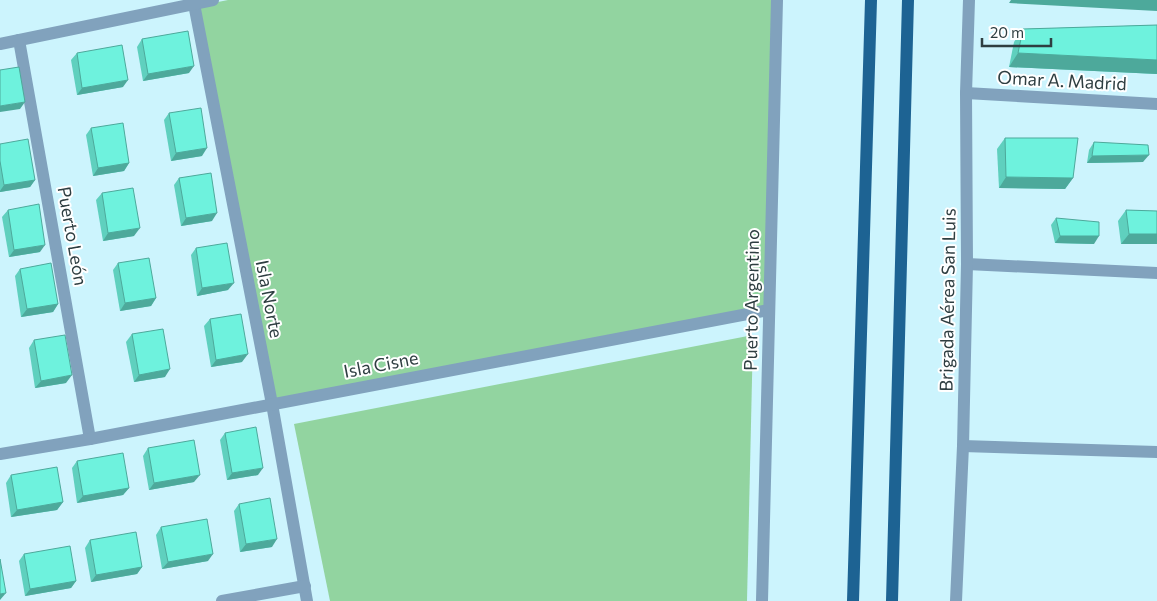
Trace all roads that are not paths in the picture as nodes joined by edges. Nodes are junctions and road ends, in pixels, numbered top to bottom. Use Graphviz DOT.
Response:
graph roads {
  1 [pos="213,0"];
  2 [pos="777,0"];
  3 [pos="871,0"];
  4 [pos="908,0"];
  5 [pos="969,0"];
  6 [pos="194,4"];
  7 [pos="19,40"];
  8 [pos="0,44"];
  9 [pos="966,93"];
  10 [pos="1157,104"];
  11 [pos="967,264"];
  12 [pos="1157,273"];
  13 [pos="769,310"];
  14 [pos="272,404"];
  15 [pos="90,439"];
  16 [pos="963,446"];
  17 [pos="1157,452"];
  18 [pos="0,454"];
  19 [pos="305,586"];
  20 [pos="852,598"];
  21 [pos="893,598"];
  22 [pos="222,601"];
  23 [pos="308,601"];
  24 [pos="762,601"];
  25 [pos="956,601"];
  1 -- 6 [label="street"];
  2 -- 13 [label="street, Puerto Argentino"];
  3 -- 20 [label="main road"];
  4 -- 21 [label="main road"];
  5 -- 9 [label="street, Brigada Aérea San Luis"];
  6 -- 7 [label="street"];
  6 -- 14 [label="street, Isla Norte"];
  7 -- 8 [label="street"];
  7 -- 15 [label="street, Puerto León"];
  9 -- 10 [label="street, Omar A. Madrid"];
  9 -- 11 [label="street, Brigada Aérea San Luis"];
  11 -- 12 [label="street"];
  11 -- 16 [label="street, Brigada Aérea San Luis"];
  13 -- 14 [label="street, Isla Cisne"];
  13 -- 24 [label="street, Puerto Argentino"];
  14 -- 15 [label="street, Isla Cisne"];
  14 -- 19 [label="street, Isla Norte"];
  15 -- 18 [label="street, Isla Cisne"];
  16 -- 17 [label="street"];
  16 -- 25 [label="street, Brigada Aérea San Luis"];
  19 -- 22 [label="street"];
  19 -- 23 [label="street, Isla Norte"];
}
